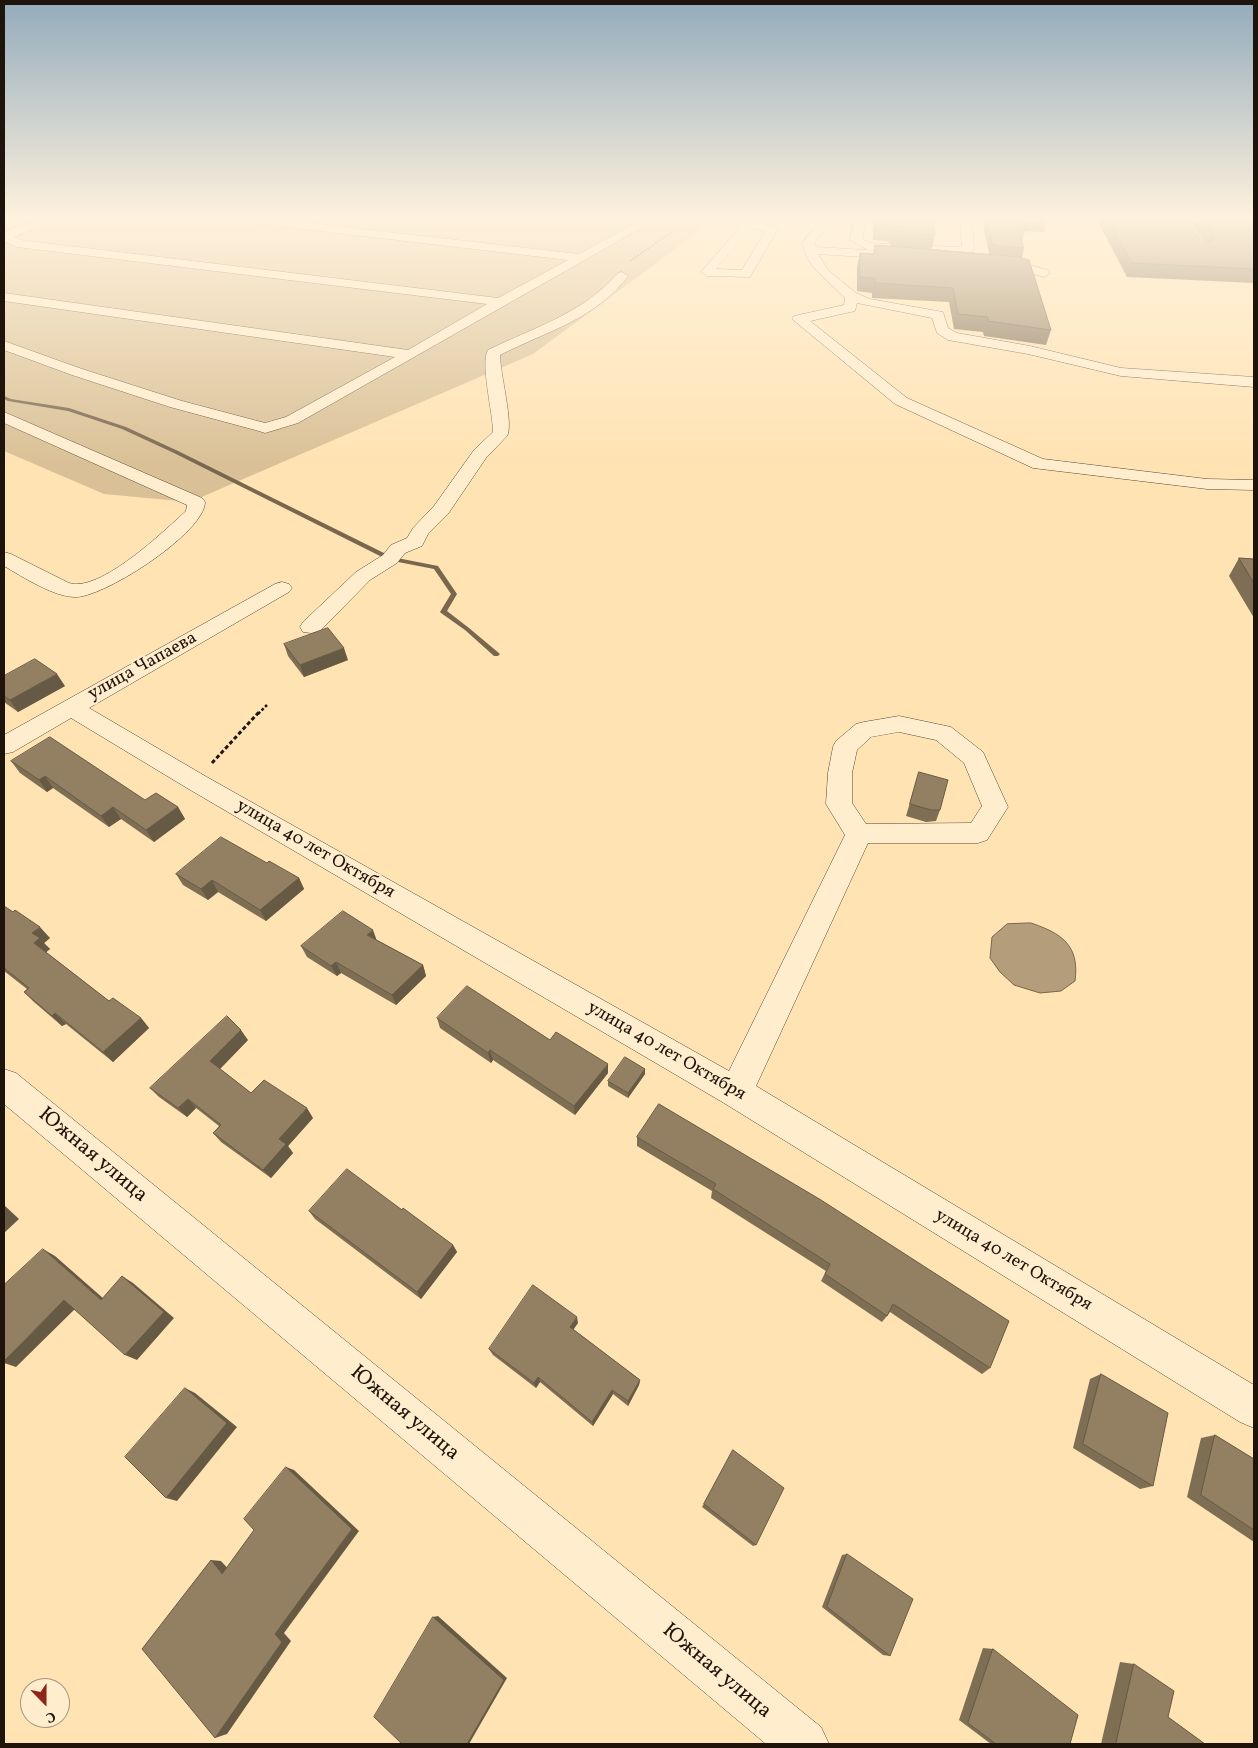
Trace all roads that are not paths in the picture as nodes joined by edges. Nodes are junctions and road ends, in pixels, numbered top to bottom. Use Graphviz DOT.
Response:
graph roads {
  1 [pos="36,302"];
  2 [pos="497,302"];
  3 [pos="500,302"];
  4 [pos="595,302"];
  5 [pos="851,302"];
  6 [pos="868,302"];
  7 [pos="4,345"];
  8 [pos="410,355"];
  9 [pos="1254,382"];
  10 [pos="4,417"];
  11 [pos="1254,485"];
  12 [pos="4,558"];
  13 [pos="282,588"];
  14 [pos="311,627"];
  15 [pos="70,707"];
  16 [pos="9,736"];
  17 [pos="859,834"];
  18 [pos="4,1084"];
  19 [pos="736,1092"];
  20 [pos="1254,1408"];
  21 [pos="804,1744"];
  1 -- 8 [label="street"];
  2 -- 3 [label="street"];
  3 -- 8 [label="street"];
  4 -- 14 [label="street"];
  5 -- 11 [label="street"];
  6 -- 9 [label="street"];
  7 -- 8 [label="street"];
  10 -- 12 [label="street"];
  13 -- 15 [label="street, улица Чапаева"];
  15 -- 16 [label="street, улица Чапаева"];
  15 -- 19 [label="street, улица 40 лет Октября"];
  17 -- 17 [label="street"];
  17 -- 19 [label="street"];
  18 -- 21 [label="street, Южная улица"];
  19 -- 20 [label="street, улица 40 лет Октября"];
}
